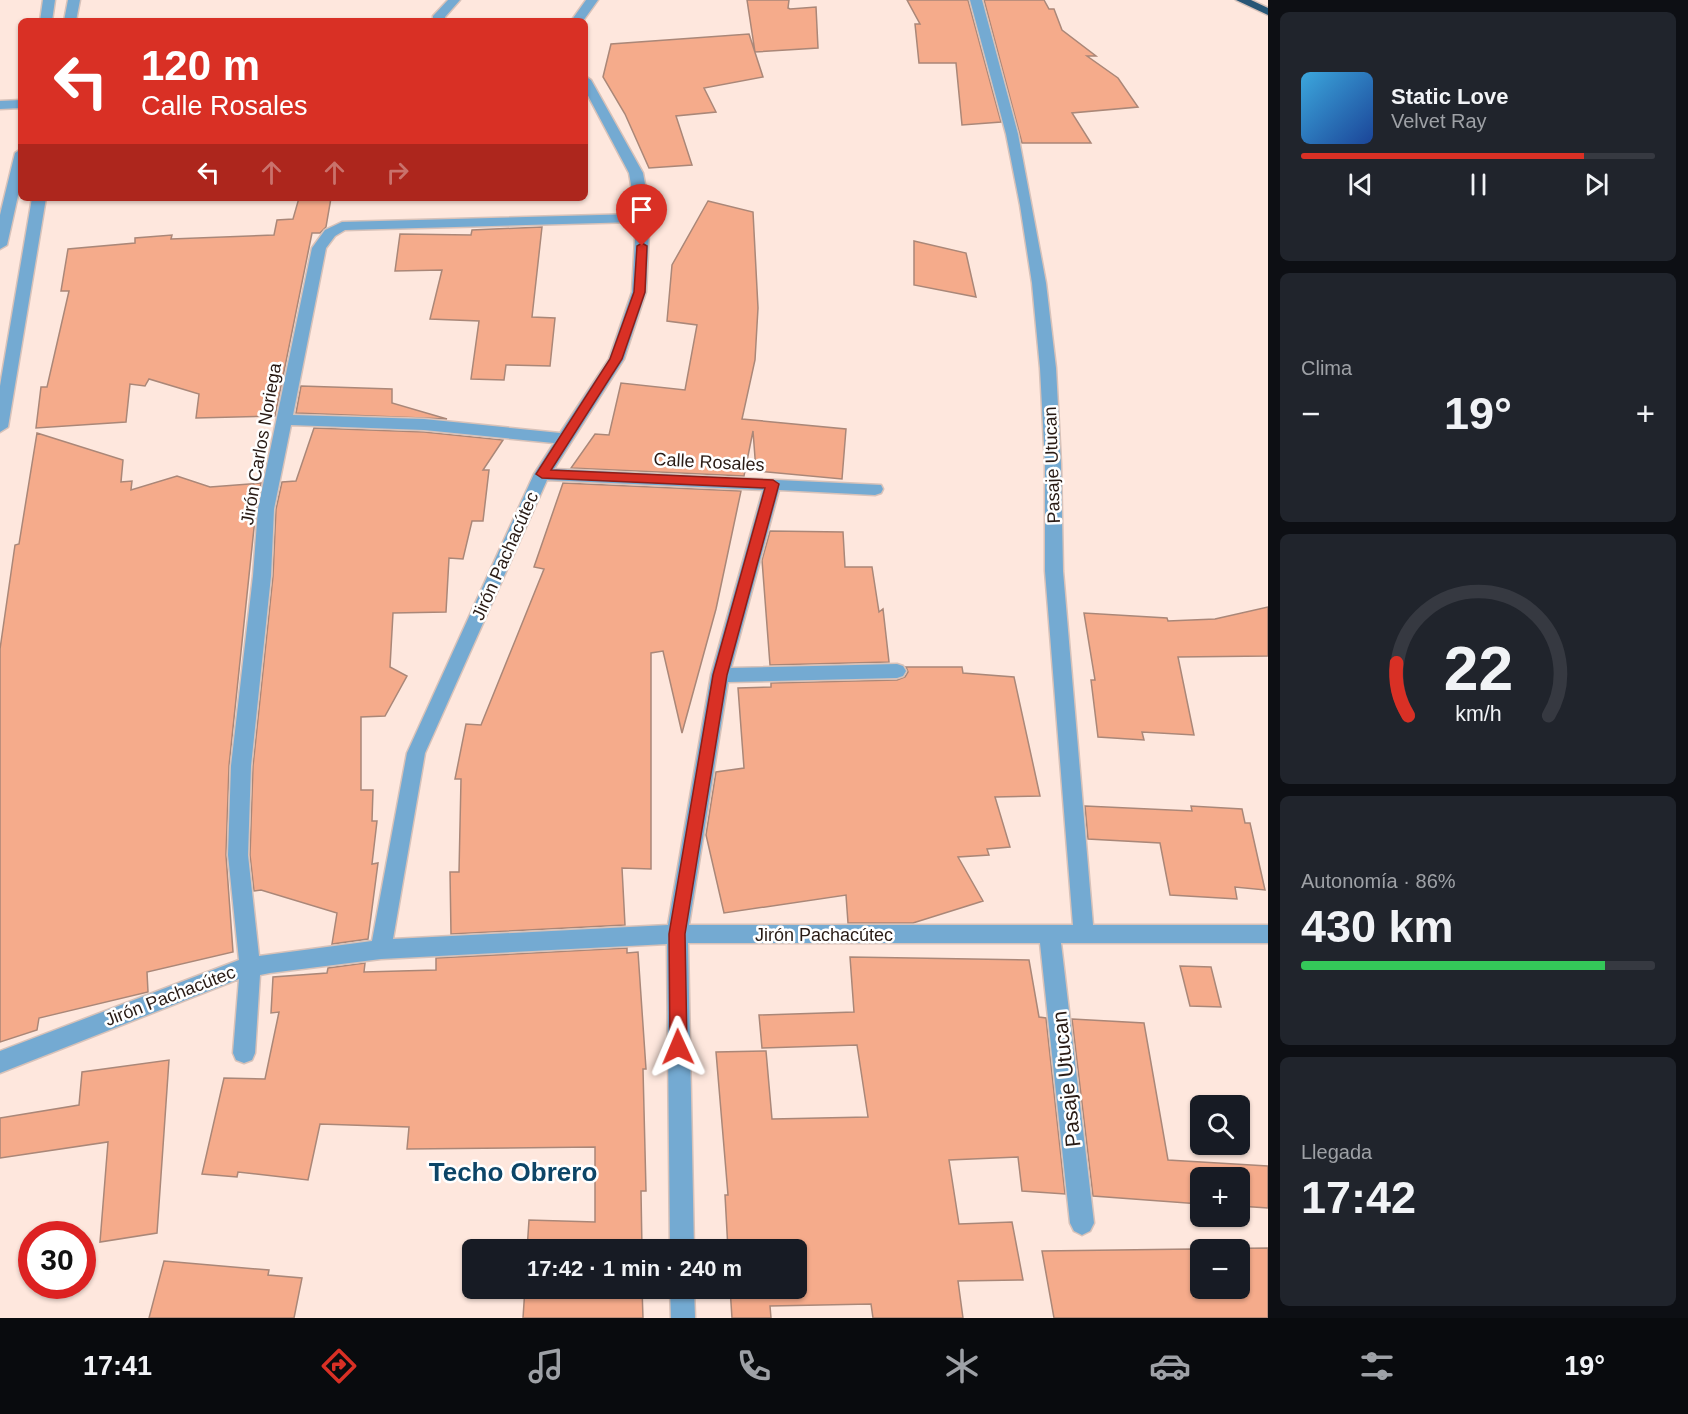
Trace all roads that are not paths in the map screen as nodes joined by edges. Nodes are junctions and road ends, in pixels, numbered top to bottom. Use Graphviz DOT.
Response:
graph roads {
  1 [pos="49,0"];
  2 [pos="74,0"];
  3 [pos="454,0"];
  4 [pos="592,0"];
  5 [pos="976,0"];
  6 [pos="1242,0"];
  7 [pos="1268,12"];
  8 [pos="46,18"];
  9 [pos="71,18"];
  10 [pos="439,18"];
  11 [pos="579,18"];
  12 [pos="588,85"];
  13 [pos="18,104"];
  14 [pos="0,105"];
  15 [pos="18,166"];
  16 [pos="38,201"];
  17 [pos="643,218"];
  18 [pos="0,245"];
  19 [pos="284,420"];
  20 [pos="0,427"];
  21 [pos="564,439"];
  22 [pos="542,474"];
  23 [pos="773,484"];
  24 [pos="875,489"];
  25 [pos="897,671"];
  26 [pos="720,675"];
  27 [pos="677,934"];
  28 [pos="1268,934"];
  29 [pos="1050,936"];
  30 [pos="1084,936"];
  31 [pos="381,949"];
  32 [pos="250,967"];
  33 [pos="243,1053"];
  34 [pos="0,1062"];
  35 [pos="1082,1223"];
  36 [pos="682,1239"];
  37 [pos="682,1299"];
  38 [pos="683,1318"];
  1 -- 8 [label="street"];
  2 -- 9 [label="street"];
  3 -- 10 [label="street"];
  4 -- 11 [label="street"];
  5 -- 30 [label="street, Pasaje Utucan"];
  6 -- 7 [label="highway"];
  12 -- 17 [label="street, Jirón Pachacútec"];
  13 -- 14 [label="street"];
  15 -- 18 [label="street"];
  16 -- 20 [label="street"];
  17 -- 19 [label="street, Jirón Carlos Noriega"];
  17 -- 21 [label="street, Jirón Pachacútec"];
  19 -- 21 [label="street"];
  19 -- 32 [label="street, Jirón Carlos Noriega"];
  21 -- 22 [label="street, Jirón Pachacútec"];
  22 -- 23 [label="street, Calle Rosales"];
  22 -- 31 [label="street, Jirón Pachacútec"];
  23 -- 24 [label="street, Calle Rosales"];
  23 -- 26 [label="street"];
  25 -- 26 [label="street"];
  26 -- 27 [label="street"];
  27 -- 29 [label="street, Jirón Pachacútec"];
  27 -- 31 [label="street, Jirón Pachacútec"];
  27 -- 36 [label="street"];
  28 -- 30 [label="street, Jirón Pachacútec"];
  29 -- 30 [label="street, Jirón Pachacútec"];
  29 -- 35 [label="street, Pasaje Utucan"];
  31 -- 32 [label="street, Jirón Pachacútec"];
  32 -- 33 [label="street, Jirón Carlos Noriega"];
  32 -- 34 [label="street, Jirón Pachacútec"];
  37 -- 38 [label="street"];
}
